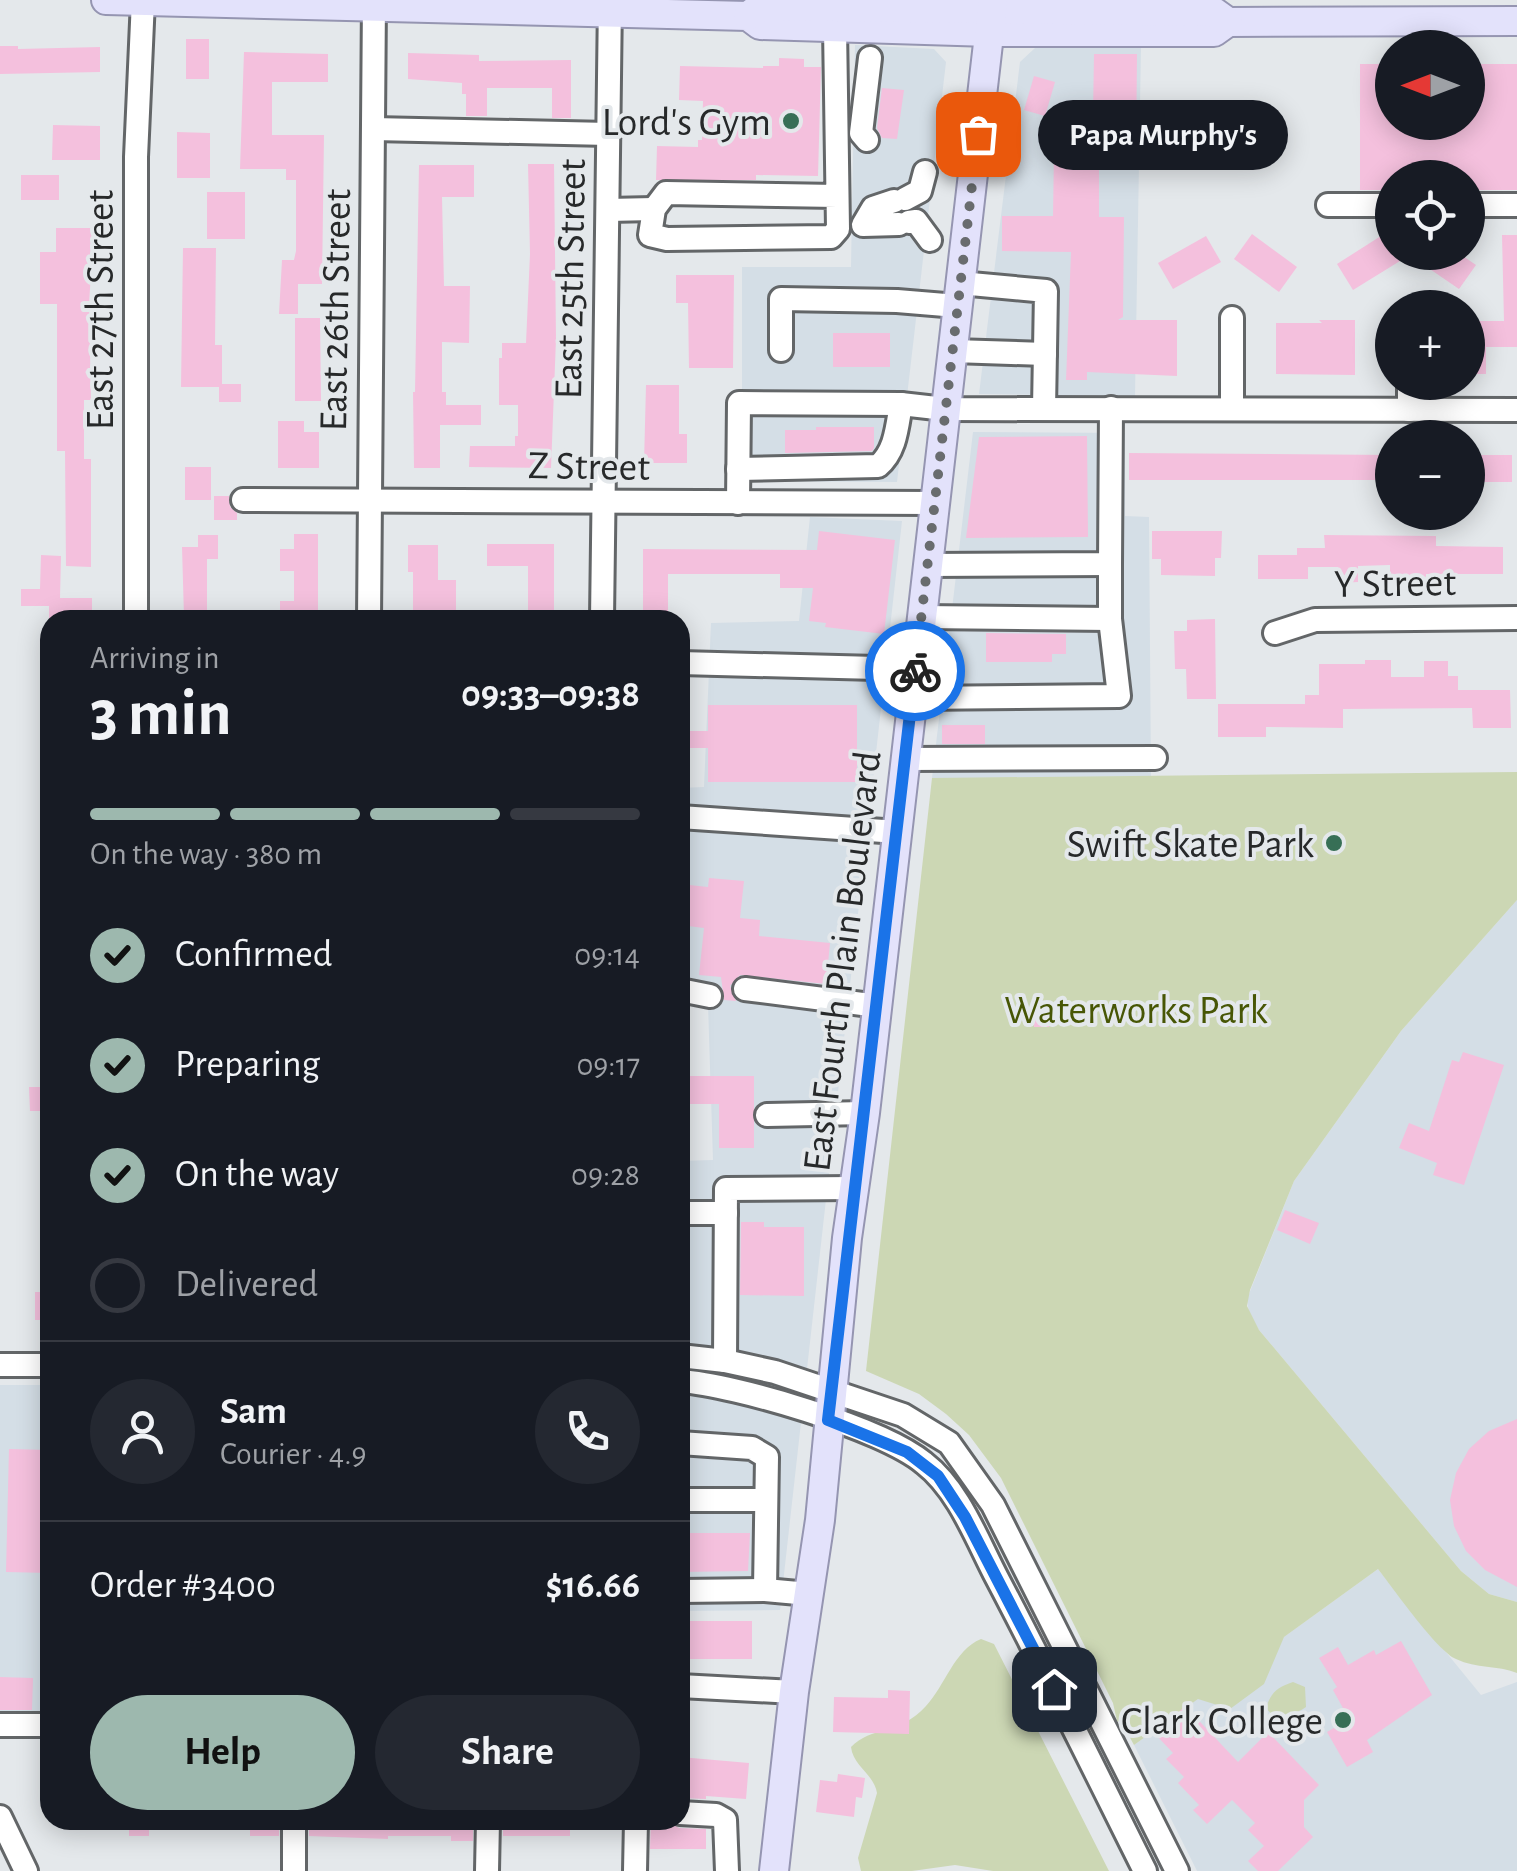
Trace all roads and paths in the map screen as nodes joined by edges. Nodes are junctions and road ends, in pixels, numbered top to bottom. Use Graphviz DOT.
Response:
graph roads {
  1 [pos="106,0"];
  2 [pos="143,0"];
  3 [pos="374,4"];
  4 [pos="610,6"];
  5 [pos="992,14"];
  6 [pos="748,16"];
  7 [pos="1517,20"];
  8 [pos="836,27"];
  9 [pos="870,58"];
  10 [pos="373,128"];
  11 [pos="609,134"];
  12 [pos="867,140"];
  13 [pos="926,172"];
  14 [pos="837,196"];
  15 [pos="1517,204"];
  16 [pos="1328,205"];
  17 [pos="1375,205"];
  18 [pos="1485,205"];
  19 [pos="654,209"];
  20 [pos="608,210"];
  21 [pos="909,215"];
  22 [pos="958,295"];
  23 [pos="1232,318"];
  24 [pos="780,350"];
  25 [pos="953,351"];
  26 [pos="1045,354"];
  27 [pos="1409,400"];
  28 [pos="901,404"];
  29 [pos="1044,408"];
  30 [pos="1111,408"];
  31 [pos="1232,408"];
  32 [pos="945,409"];
  33 [pos="1409,410"];
  34 [pos="1517,410"];
  35 [pos="861,468"];
  36 [pos="738,469"];
  37 [pos="244,500"];
  38 [pos="370,500"];
  39 [pos="862,503"];
  40 [pos="934,503"];
  41 [pos="603,504"];
  42 [pos="738,504"];
  43 [pos="1110,564"];
  44 [pos="928,565"];
  45 [pos="136,610"];
  46 [pos="369,610"];
  47 [pos="602,610"];
  48 [pos="922,617"];
  49 [pos="1517,618"];
  50 [pos="1110,620"];
  51 [pos="1275,633"];
  52 [pos="690,663"];
  53 [pos="915,669"];
  54 [pos="913,698"];
  55 [pos="1154,758"];
  56 [pos="906,759"];
  57 [pos="690,818"];
  58 [pos="898,832"];
  59 [pos="745,989"];
  60 [pos="690,992"];
  61 [pos="710,996"];
  62 [pos="878,1006"];
  63 [pos="865,1113"];
  64 [pos="767,1114"];
  65 [pos="854,1188"];
  66 [pos="740,1190"];
  67 [pos="690,1213"];
  68 [pos="726,1213"];
  69 [pos="726,1310"];
  70 [pos="690,1357"];
  71 [pos="725,1361"];
  72 [pos="0,1365"];
  73 [pos="40,1365"];
  74 [pos="690,1383"];
  75 [pos="831,1390"];
  76 [pos="828,1420"];
  77 [pos="690,1444"];
  78 [pos="690,1500"];
  79 [pos="766,1500"];
  80 [pos="690,1577"];
  81 [pos="765,1590"];
  82 [pos="690,1592"];
  83 [pos="809,1594"];
  84 [pos="690,1687"];
  85 [pos="794,1692"];
  86 [pos="40,1725"];
  87 [pos="0,1726"];
  88 [pos="690,1814"];
  89 [pos="0,1817"];
  90 [pos="294,1830"];
  91 [pos="488,1830"];
  92 [pos="636,1830"];
  93 [pos="26,1871"];
  94 [pos="294,1871"];
  95 [pos="487,1871"];
  96 [pos="635,1871"];
  97 [pos="727,1871"];
  98 [pos="774,1871"];
  99 [pos="1145,1871"];
  100 [pos="1177,1871"];
  1 -- 2 [label="main road"];
  2 -- 3 [label="main road"];
  2 -- 45 [label="street, East 27th Street"];
  3 -- 4 [label="main road"];
  3 -- 10 [label="street, East 26th Street"];
  4 -- 6 [label="main road"];
  4 -- 11 [label="street, East 25th Street"];
  5 -- 6 [label="main road"];
  5 -- 7 [label="main road"];
  5 -- 8 [label="main road"];
  5 -- 22 [label="main road, East Fourth Plain Boulevard"];
  6 -- 8 [label="main road"];
  8 -- 14 [label="street"];
  9 -- 12 [label="street"];
  10 -- 11 [label="street"];
  10 -- 38 [label="street, East 26th Street"];
  11 -- 20 [label="street, East 25th Street"];
  13 -- 21 [label="street"];
  14 -- 19 [label="street"];
  14 -- 19 [label="street"];
  15 -- 18 [label="street"];
  16 -- 17 [label="street"];
  19 -- 20 [label="street"];
  20 -- 41 [label="street, East 25th Street"];
  22 -- 24 [label="street"];
  22 -- 25 [label="main road, East Fourth Plain Boulevard"];
  22 -- 26 [label="street"];
  23 -- 31 [label="street"];
  25 -- 26 [label="street"];
  25 -- 32 [label="main road, East Fourth Plain Boulevard"];
  26 -- 29 [label="street"];
  27 -- 33 [label="street"];
  28 -- 32 [label="street"];
  28 -- 35 [label="street"];
  28 -- 36 [label="street"];
  29 -- 30 [label="street"];
  29 -- 32 [label="street"];
  30 -- 31 [label="street"];
  30 -- 43 [label="street"];
  31 -- 33 [label="street"];
  32 -- 40 [label="main road, East Fourth Plain Boulevard"];
  33 -- 34 [label="street"];
  35 -- 36 [label="street"];
  35 -- 39 [label="street"];
  36 -- 42 [label="street"];
  37 -- 38 [label="street, Z Street"];
  38 -- 41 [label="street, Z Street"];
  38 -- 46 [label="street, East 26th Street"];
  39 -- 40 [label="street, Z Street"];
  39 -- 42 [label="street, Z Street"];
  40 -- 44 [label="main road, East Fourth Plain Boulevard"];
  41 -- 42 [label="street, Z Street"];
  41 -- 47 [label="street, East 25th Street"];
  43 -- 44 [label="street"];
  43 -- 50 [label="street"];
  44 -- 48 [label="main road, East Fourth Plain Boulevard"];
  48 -- 50 [label="street"];
  48 -- 53 [label="main road, East Fourth Plain Boulevard"];
  49 -- 51 [label="street, Y Street"];
  50 -- 54 [label="street"];
  52 -- 53 [label="street"];
  53 -- 54 [label="main road, East Fourth Plain Boulevard"];
  54 -- 56 [label="main road, East Fourth Plain Boulevard"];
  55 -- 56 [label="street"];
  56 -- 58 [label="main road, East Fourth Plain Boulevard"];
  57 -- 58 [label="street"];
  58 -- 62 [label="main road, East Fourth Plain Boulevard"];
  59 -- 62 [label="street"];
  60 -- 61 [label="street"];
  62 -- 63 [label="main road, East Fourth Plain Boulevard"];
  63 -- 64 [label="street"];
  63 -- 65 [label="main road, East Fourth Plain Boulevard"];
  65 -- 66 [label="street"];
  65 -- 75 [label="main road, East Fourth Plain Boulevard"];
  66 -- 68 [label="street"];
  66 -- 69 [label="street"];
  67 -- 68 [label="street"];
  68 -- 69 [label="street"];
  69 -- 71 [label="street"];
  70 -- 71 [label="street"];
  71 -- 75 [label="street"];
  72 -- 73 [label="street"];
  74 -- 76 [label="street"];
  75 -- 76 [label="main road, East Fourth Plain Boulevard"];
  75 -- 100 [label="street"];
  76 -- 83 [label="main road, East Fourth Plain Boulevard"];
  76 -- 99 [label="street"];
  77 -- 79 [label="street"];
  78 -- 79 [label="street"];
  79 -- 81 [label="street"];
  80 -- 81 [label="street"];
  81 -- 82 [label="street"];
  81 -- 83 [label="street"];
  83 -- 85 [label="main road, East Fourth Plain Boulevard"];
  84 -- 85 [label="street"];
  85 -- 98 [label="main road, East Fourth Plain Boulevard"];
  86 -- 87 [label="street"];
  88 -- 97 [label="street"];
  89 -- 93 [label="street"];
  90 -- 94 [label="street"];
  91 -- 95 [label="street"];
  92 -- 96 [label="street"];
}
